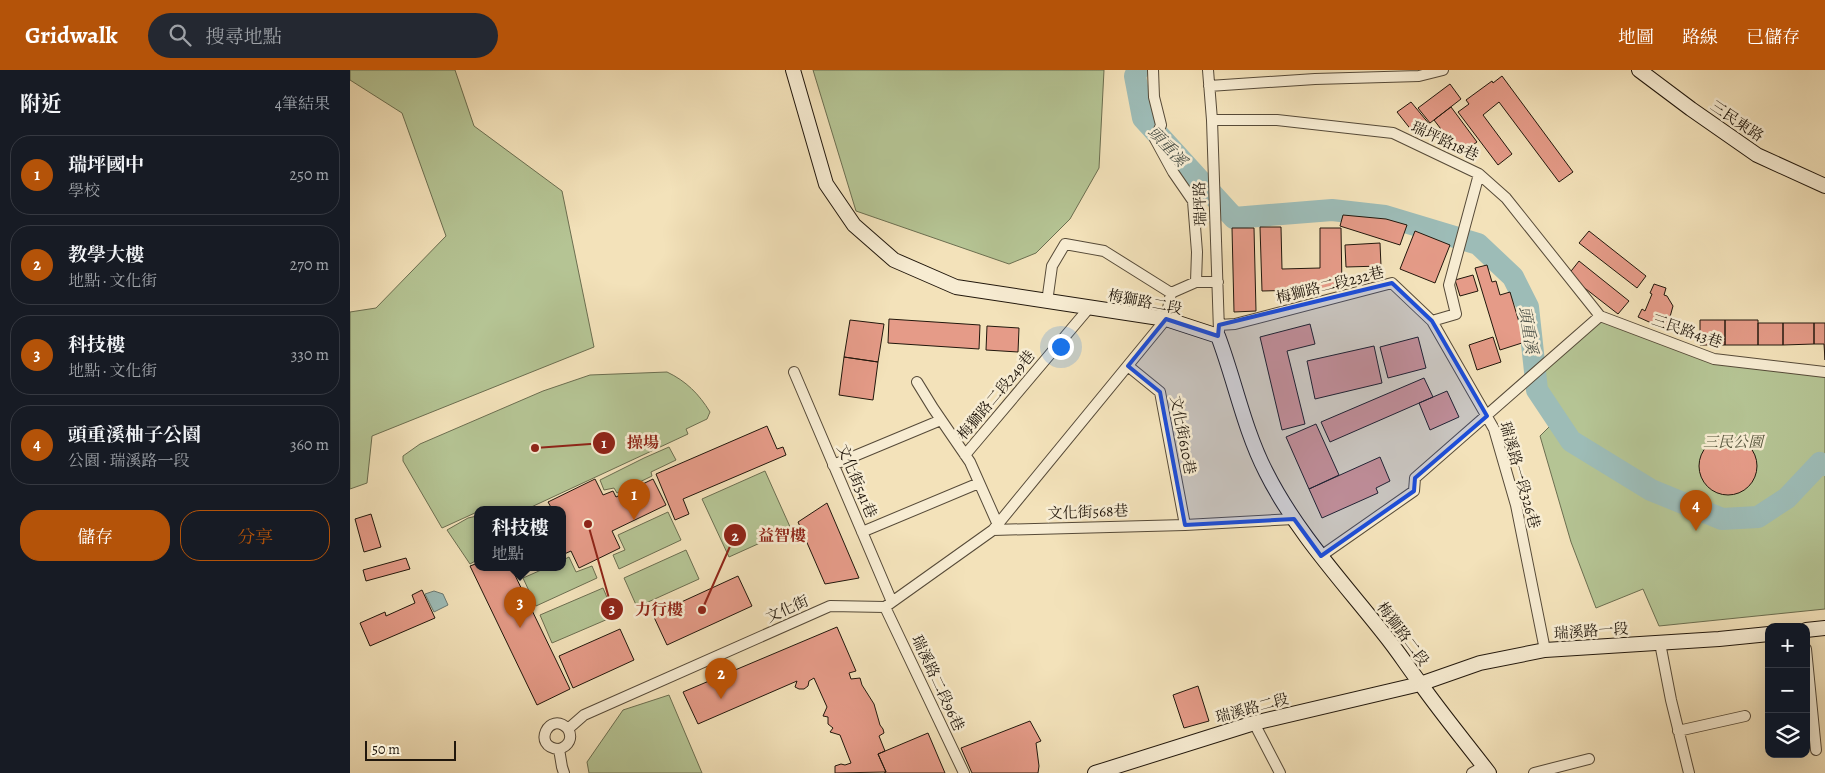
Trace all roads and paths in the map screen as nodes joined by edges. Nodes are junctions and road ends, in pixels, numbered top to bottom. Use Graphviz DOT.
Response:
graph roads {
  1 [pos="793,70"];
  2 [pos="1153,70"];
  3 [pos="1208,70"];
  4 [pos="1443,70"];
  5 [pos="1639,70"];
  6 [pos="1209,86"];
  7 [pos="1212,120"];
  8 [pos="1479,174"];
  9 [pos="1825,186"];
  10 [pos="1196,282"];
  11 [pos="1218,282"];
  12 [pos="1171,293"];
  13 [pos="1048,302"];
  14 [pos="1089,308"];
  15 [pos="1600,316"];
  16 [pos="1166,319"];
  17 [pos="1432,321"];
  18 [pos="1219,331"];
  19 [pos="1128,366"];
  20 [pos="794,372"];
  21 [pos="1825,372"];
  22 [pos="917,382"];
  23 [pos="1487,416"];
  24 [pos="941,420"];
  25 [pos="964,455"];
  26 [pos="834,465"];
  27 [pos="979,483"];
  28 [pos="1294,519"];
  29 [pos="1185,525"];
  30 [pos="995,527"];
  31 [pos="862,532"];
  32 [pos="1322,556"];
  33 [pos="888,604"];
  34 [pos="1825,628"];
  35 [pos="1810,630"];
  36 [pos="1765,634"];
  37 [pos="1660,643"];
  38 [pos="1545,650"];
  39 [pos="1808,668"];
  40 [pos="1420,684"];
  41 [pos="1745,716"];
  42 [pos="1254,723"];
  43 [pos="568,729"];
  44 [pos="1678,731"];
  45 [pos="560,749"];
  46 [pos="1816,750"];
  47 [pos="1589,759"];
  48 [pos="1482,771"];
  49 [pos="564,773"];
  50 [pos="964,773"];
  51 [pos="1095,773"];
  52 [pos="1280,773"];
  53 [pos="1534,773"];
  54 [pos="1689,773"];
  1 -- 13 [label="street, 梅獅路二段"];
  2 -- 10 [label="street"];
  3 -- 6 [label="street, 瑞坪路"];
  4 -- 6 [label="street"];
  5 -- 9 [label="street, 三民東路"];
  6 -- 7 [label="street, 瑞坪路"];
  7 -- 8 [label="street, 瑞坪路18巷"];
  7 -- 11 [label="street, 瑞坪路"];
  8 -- 15 [label="street, 瑞坪路18巷"];
  8 -- 17 [label="street"];
  10 -- 11 [label="street"];
  10 -- 12 [label="street"];
  11 -- 18 [label="street, 瑞坪路"];
  12 -- 13 [label="street"];
  12 -- 16 [label="street"];
  13 -- 14 [label="street, 梅獅路二段"];
  14 -- 16 [label="street, 梅獅路二段"];
  14 -- 25 [label="street, 梅獅路二段249巷"];
  15 -- 21 [label="street, 三民路43巷"];
  15 -- 23 [label="street"];
  16 -- 18 [label="street, 梅獅路二段"];
  16 -- 19 [label="street"];
  17 -- 18 [label="street, 梅獅路二段232巷"];
  17 -- 23 [label="street, 瑞溪路一段326巷"];
  18 -- 28 [label="street, 梅獅路二段"];
  19 -- 29 [label="street, 文化街610巷"];
  19 -- 30 [label="street"];
  20 -- 26 [label="street, 文化街541巷"];
  22 -- 24 [label="street"];
  23 -- 32 [label="street"];
  23 -- 38 [label="street, 瑞溪路一段326巷"];
  24 -- 25 [label="street"];
  24 -- 26 [label="street"];
  25 -- 27 [label="street"];
  26 -- 31 [label="street, 文化街541巷"];
  27 -- 30 [label="street"];
  27 -- 31 [label="street"];
  28 -- 29 [label="street, 文化街568巷"];
  28 -- 32 [label="street, 梅獅路二段"];
  29 -- 30 [label="street, 文化街568巷"];
  30 -- 33 [label="street"];
  31 -- 33 [label="street, 文化街541巷"];
  32 -- 40 [label="street, 梅獅路二段"];
  33 -- 43 [label="street, 文化街"];
  33 -- 50 [label="street, 瑞溪路二段96巷"];
  34 -- 35 [label="street"];
  36 -- 37 [label="street, 瑞溪路一段"];
  37 -- 38 [label="street, 瑞溪路一段"];
  37 -- 44 [label="street"];
  38 -- 40 [label="street, 瑞溪路一段"];
  39 -- 46 [label="street"];
  40 -- 42 [label="street, 瑞溪路二段"];
  40 -- 48 [label="street, 梅獅路二段"];
  41 -- 44 [label="street"];
  42 -- 51 [label="street, 瑞溪路二段"];
  42 -- 52 [label="street"];
  43 -- 45 [label="street"];
  43 -- 45 [label="street"];
  44 -- 54 [label="street"];
  45 -- 49 [label="street"];
  47 -- 53 [label="street"];
}
